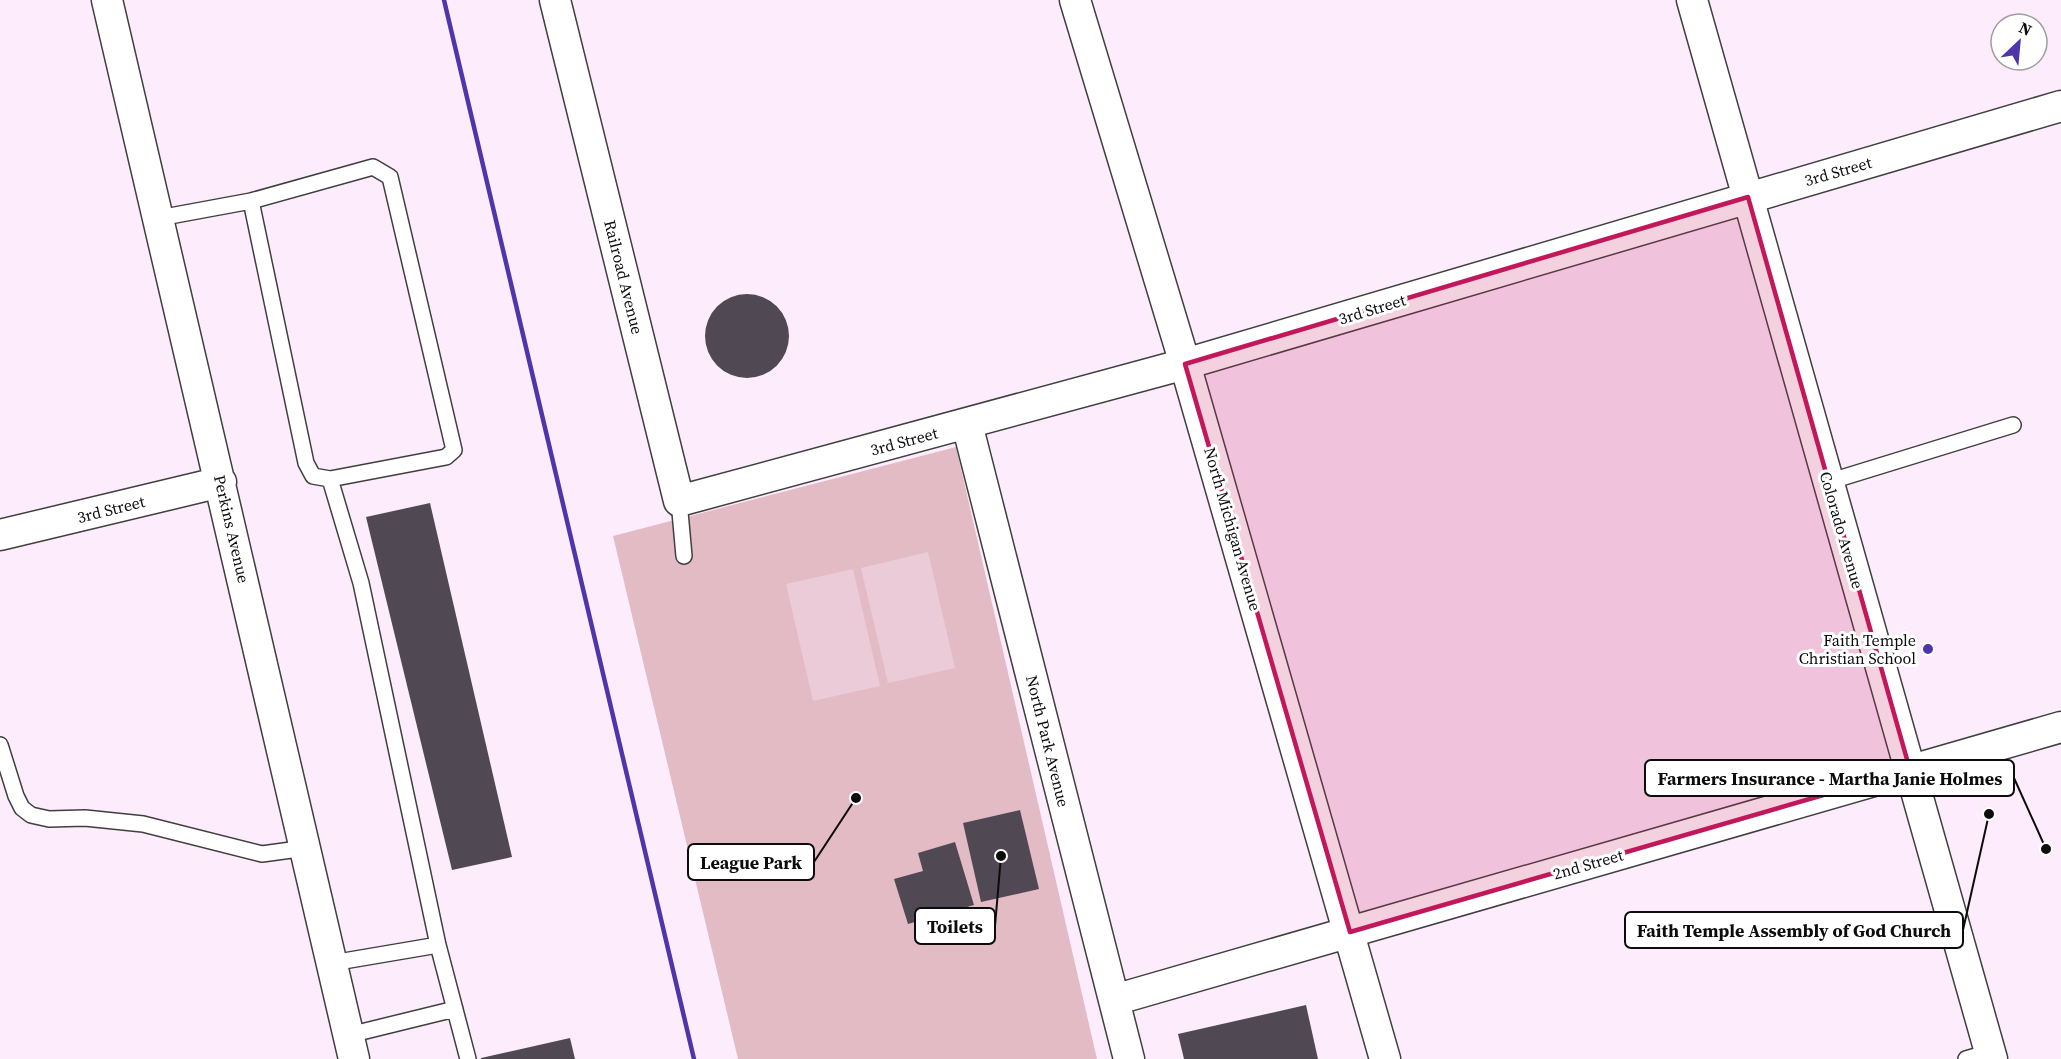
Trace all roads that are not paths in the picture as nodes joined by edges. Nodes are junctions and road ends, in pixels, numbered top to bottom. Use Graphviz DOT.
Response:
graph roads {
  1 [pos="107,0"];
  2 [pos="555,0"];
  3 [pos="1076,0"];
  4 [pos="1692,0"];
  5 [pos="2061,106"];
  6 [pos="1748,197"];
  7 [pos="251,201"];
  8 [pos="159,218"];
  9 [pos="1185,364"];
  10 [pos="967,424"];
  11 [pos="2013,426"];
  12 [pos="330,480"];
  13 [pos="221,482"];
  14 [pos="1828,482"];
  15 [pos="679,501"];
  16 [pos="0,535"];
  17 [pos="684,556"];
  18 [pos="2061,727"];
  19 [pos="0,745"];
  20 [pos="1910,770"];
  21 [pos="306,848"];
  22 [pos="1350,932"];
  23 [pos="438,945"];
  24 [pos="332,963"];
  25 [pos="1114,1000"];
  26 [pos="455,1009"];
  27 [pos="352,1047"];
  28 [pos="1983,1057"];
  29 [pos="468,1059"];
  30 [pos="1129,1059"];
  31 [pos="1385,1059"];
  1 -- 8 [label="street, Perkins Avenue"];
  2 -- 15 [label="street, Railroad Avenue"];
  3 -- 9 [label="street, North Michigan Avenue"];
  4 -- 6 [label="street, Colorado Avenue"];
  5 -- 6 [label="street, 3rd Street"];
  6 -- 9 [label="street, 3rd Street"];
  6 -- 14 [label="street, Colorado Avenue"];
  7 -- 8 [label="lane"];
  7 -- 12 [label="lane"];
  7 -- 12 [label="lane"];
  8 -- 13 [label="street, Perkins Avenue"];
  9 -- 10 [label="street, 3rd Street"];
  9 -- 22 [label="street, North Michigan Avenue"];
  10 -- 15 [label="street, 3rd Street"];
  10 -- 25 [label="street, North Park Avenue"];
  11 -- 14 [label="lane"];
  12 -- 23 [label="lane"];
  13 -- 16 [label="street, 3rd Street"];
  13 -- 21 [label="street, Perkins Avenue"];
  14 -- 20 [label="street, Colorado Avenue"];
  15 -- 17 [label="lane, Railroad Avenue"];
  18 -- 20 [label="street, 2nd Street"];
  19 -- 21 [label="lane"];
  20 -- 22 [label="street, 2nd Street"];
  20 -- 28 [label="street, Colorado Avenue"];
  21 -- 24 [label="street, Perkins Avenue"];
  22 -- 25 [label="street, 2nd Street"];
  22 -- 31 [label="street, North Michigan Avenue"];
  23 -- 24 [label="lane"];
  23 -- 26 [label="lane"];
  24 -- 27 [label="street, Perkins Avenue"];
  25 -- 30 [label="street, North Park Avenue"];
  26 -- 27 [label="lane"];
  26 -- 29 [label="lane"];
}
